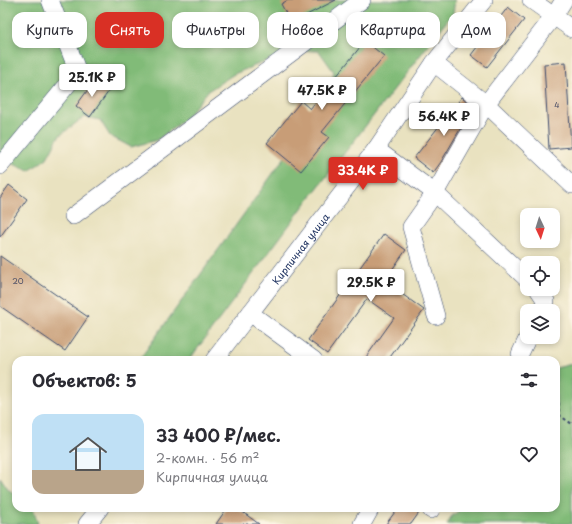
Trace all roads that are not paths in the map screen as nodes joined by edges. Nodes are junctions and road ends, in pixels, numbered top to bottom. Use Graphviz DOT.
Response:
graph roads {
  1 [pos="50,0"];
  2 [pos="362,0"];
  3 [pos="484,0"];
  4 [pos="530,0"];
  5 [pos="564,0"];
  6 [pos="554,16"];
  7 [pos="572,29"];
  8 [pos="434,63"];
  9 [pos="486,104"];
  10 [pos="376,149"];
  11 [pos="0,166"];
  12 [pos="572,185"];
  13 [pos="435,193"];
  14 [pos="72,216"];
  15 [pos="520,272"];
  16 [pos="250,313"];
  17 [pos="436,316"];
  18 [pos="525,344"];
  19 [pos="520,354"];
  20 [pos="217,356"];
  21 [pos="309,356"];
  22 [pos="97,512"];
  23 [pos="369,512"];
  24 [pos="87,524"];
  25 [pos="362,524"];
  1 -- 11 [label="street"];
  2 -- 14 [label="street"];
  3 -- 8 [label="street, Кирпичная улица"];
  4 -- 6 [label="street"];
  5 -- 6 [label="street"];
  6 -- 7 [label="street"];
  6 -- 9 [label="street"];
  8 -- 9 [label="street"];
  8 -- 10 [label="street, Кирпичная улица"];
  9 -- 12 [label="street"];
  9 -- 13 [label="street"];
  10 -- 13 [label="street"];
  10 -- 16 [label="street, Кирпичная улица"];
  13 -- 15 [label="street"];
  13 -- 17 [label="street"];
  16 -- 20 [label="street, Кирпичная улица"];
  16 -- 21 [label="street"];
  18 -- 19 [label="street"];
  22 -- 24 [label="street"];
  23 -- 25 [label="street"];
}
